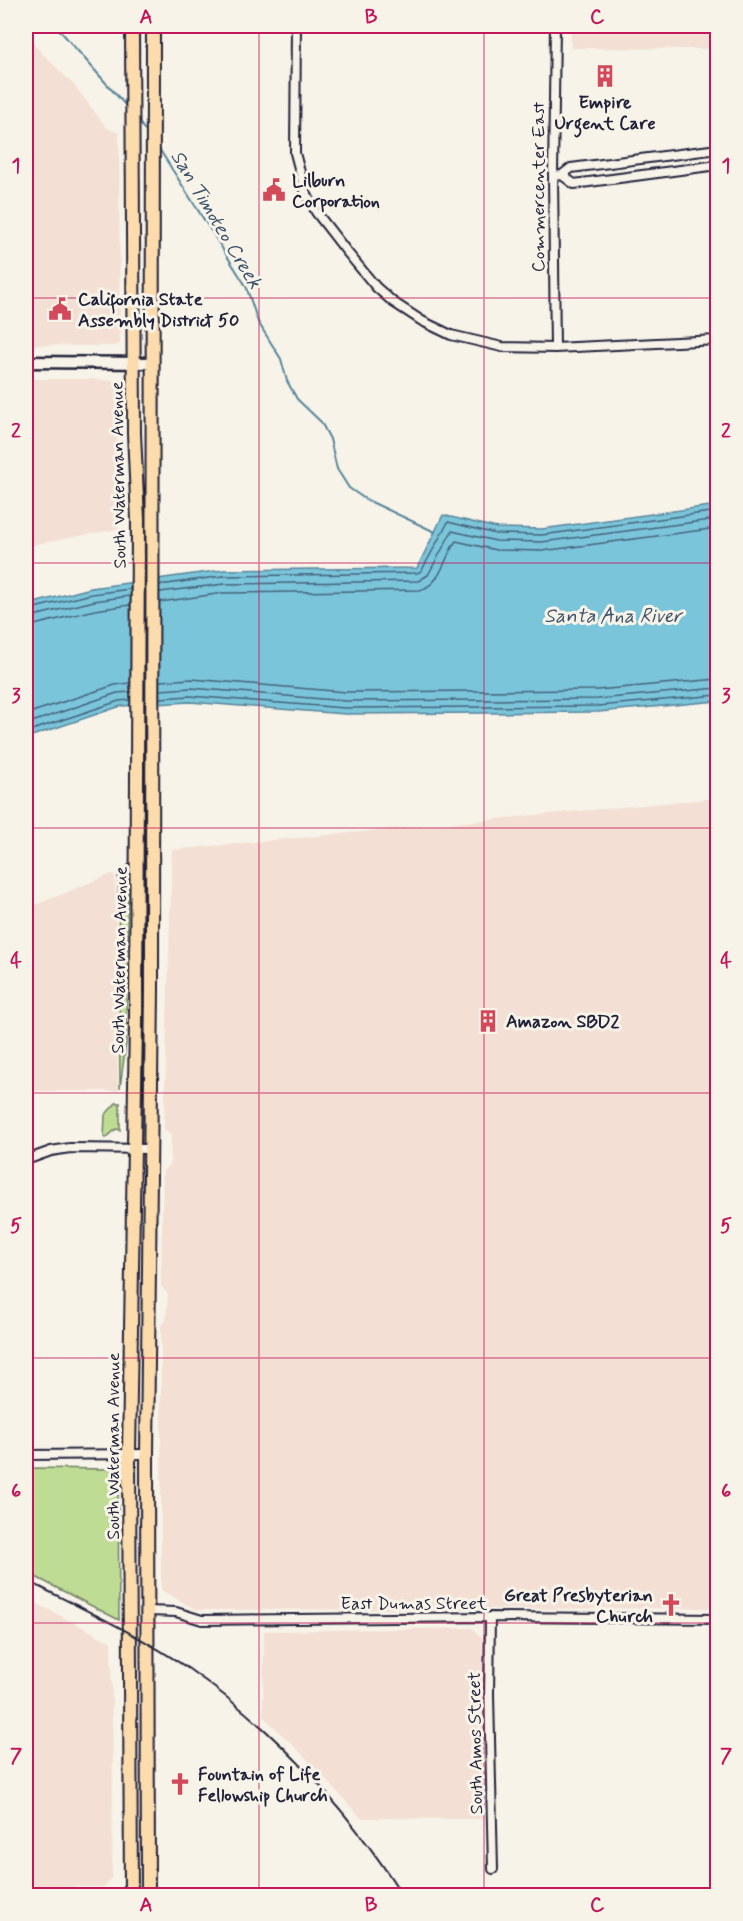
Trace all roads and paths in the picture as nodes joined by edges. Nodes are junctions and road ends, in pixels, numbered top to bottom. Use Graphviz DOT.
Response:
graph roads {
  1 [pos="132,26"];
  2 [pos="153,26"];
  3 [pos="296,26"];
  4 [pos="555,26"];
  5 [pos="717,149"];
  6 [pos="717,165"];
  7 [pos="562,175"];
  8 [pos="553,176"];
  9 [pos="717,340"];
  10 [pos="555,348"];
  11 [pos="26,362"];
  12 [pos="134,363"];
  13 [pos="152,363"];
  14 [pos="134,1149"];
  15 [pos="149,1149"];
  16 [pos="26,1160"];
  17 [pos="129,1453"];
  18 [pos="26,1455"];
  19 [pos="147,1455"];
  20 [pos="148,1611"];
  21 [pos="490,1617"];
  22 [pos="717,1619"];
  23 [pos="493,1869"];
  24 [pos="131,1896"];
  25 [pos="148,1896"];
  1 -- 12 [label="main road, South Waterman Avenue"];
  2 -- 13 [label="main road, South Waterman Avenue"];
  3 -- 10 [label="street"];
  4 -- 8 [label="street, Commercenter East"];
  5 -- 7 [label="street"];
  6 -- 7 [label="street"];
  7 -- 8 [label="street"];
  8 -- 10 [label="street, Commercenter East"];
  9 -- 10 [label="street"];
  11 -- 12 [label="street"];
  12 -- 13 [label="street"];
  12 -- 14 [label="main road, South Waterman Avenue"];
  13 -- 15 [label="main road, South Waterman Avenue"];
  14 -- 15 [label="street"];
  14 -- 16 [label="street"];
  14 -- 17 [label="main road, South Waterman Avenue"];
  15 -- 19 [label="main road, South Waterman Avenue"];
  17 -- 18 [label="street"];
  17 -- 19 [label="street"];
  17 -- 24 [label="main road, South Waterman Avenue"];
  19 -- 20 [label="main road, South Waterman Avenue"];
  20 -- 21 [label="street, East Dumas Street"];
  20 -- 25 [label="main road, South Waterman Avenue"];
  21 -- 22 [label="street, East Dumas Street"];
  21 -- 23 [label="street, South Amos Street"];
}
